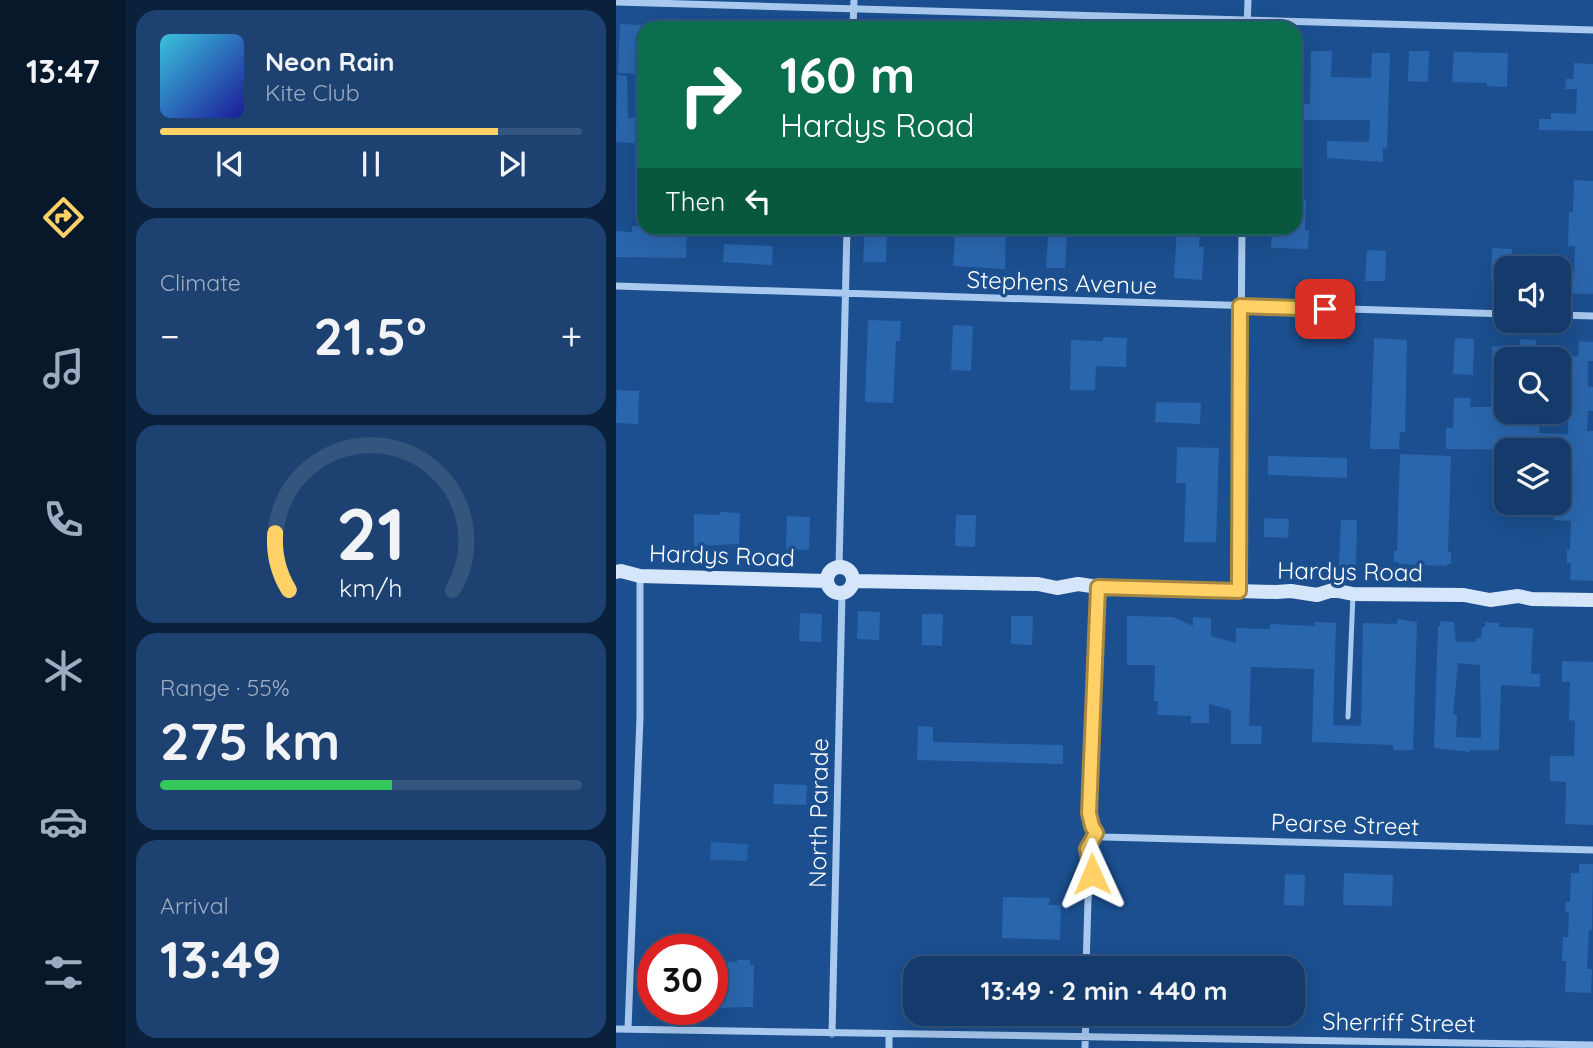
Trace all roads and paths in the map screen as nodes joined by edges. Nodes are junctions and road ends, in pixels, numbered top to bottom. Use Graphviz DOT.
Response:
graph roads {
  1 [pos="854,0"];
  2 [pos="1248,0"];
  3 [pos="616,2"];
  4 [pos="854,10"];
  5 [pos="853,21"];
  6 [pos="1163,21"];
  7 [pos="1247,21"];
  8 [pos="1302,25"];
  9 [pos="1593,30"];
  10 [pos="847,235"];
  11 [pos="1242,235"];
  12 [pos="616,286"];
  13 [pos="845,294"];
  14 [pos="1240,306"];
  15 [pos="1494,314"];
  16 [pos="1571,315"];
  17 [pos="1593,316"];
  18 [pos="839,567"];
  19 [pos="616,572"];
  20 [pos="640,576"];
  21 [pos="827,580"];
  22 [pos="853,581"];
  23 [pos="1098,587"];
  24 [pos="1239,591"];
  25 [pos="842,594"];
  26 [pos="1353,594"];
  27 [pos="1593,600"];
  28 [pos="1348,717"];
  29 [pos="1096,833"];
  30 [pos="1593,850"];
  31 [pos="1087,956"];
  32 [pos="1085,1026"];
  33 [pos="628,1029"];
  34 [pos="616,1030"];
  35 [pos="832,1034"];
  36 [pos="889,1034"];
  37 [pos="1085,1037"];
  38 [pos="1593,1045"];
  39 [pos="889,1048"];
  40 [pos="1085,1048"];
  1 -- 4 [label="street"];
  2 -- 7 [label="street"];
  3 -- 4 [label="street"];
  4 -- 5 [label="street"];
  4 -- 6 [label="street"];
  8 -- 9 [label="street"];
  10 -- 13 [label="street"];
  11 -- 14 [label="street"];
  12 -- 13 [label="street, Stephens Avenue"];
  13 -- 14 [label="street, Stephens Avenue"];
  13 -- 18 [label="street"];
  14 -- 15 [label="street, Stephens Avenue"];
  14 -- 24 [label="street"];
  16 -- 17 [label="street"];
  18 -- 21 [label="street"];
  18 -- 22 [label="street"];
  19 -- 20 [label="street, Hardys Road"];
  20 -- 21 [label="street, Hardys Road"];
  20 -- 33 [label="street"];
  21 -- 25 [label="street"];
  22 -- 23 [label="street, Hardys Road"];
  22 -- 25 [label="street"];
  23 -- 24 [label="street, Hardys Road"];
  23 -- 29 [label="street"];
  24 -- 26 [label="street, Hardys Road"];
  25 -- 35 [label="street, North Parade"];
  26 -- 27 [label="street, Hardys Road"];
  26 -- 28 [label="lane"];
  29 -- 30 [label="street, Pearse Street"];
  29 -- 31 [label="street"];
  32 -- 37 [label="street"];
  33 -- 34 [label="street, Sherriff Street"];
  33 -- 35 [label="street, Sherriff Street"];
  35 -- 36 [label="street, Sherriff Street"];
  36 -- 37 [label="street, Sherriff Street"];
  36 -- 39 [label="street"];
  37 -- 38 [label="street, Sherriff Street"];
  37 -- 40 [label="street"];
}
